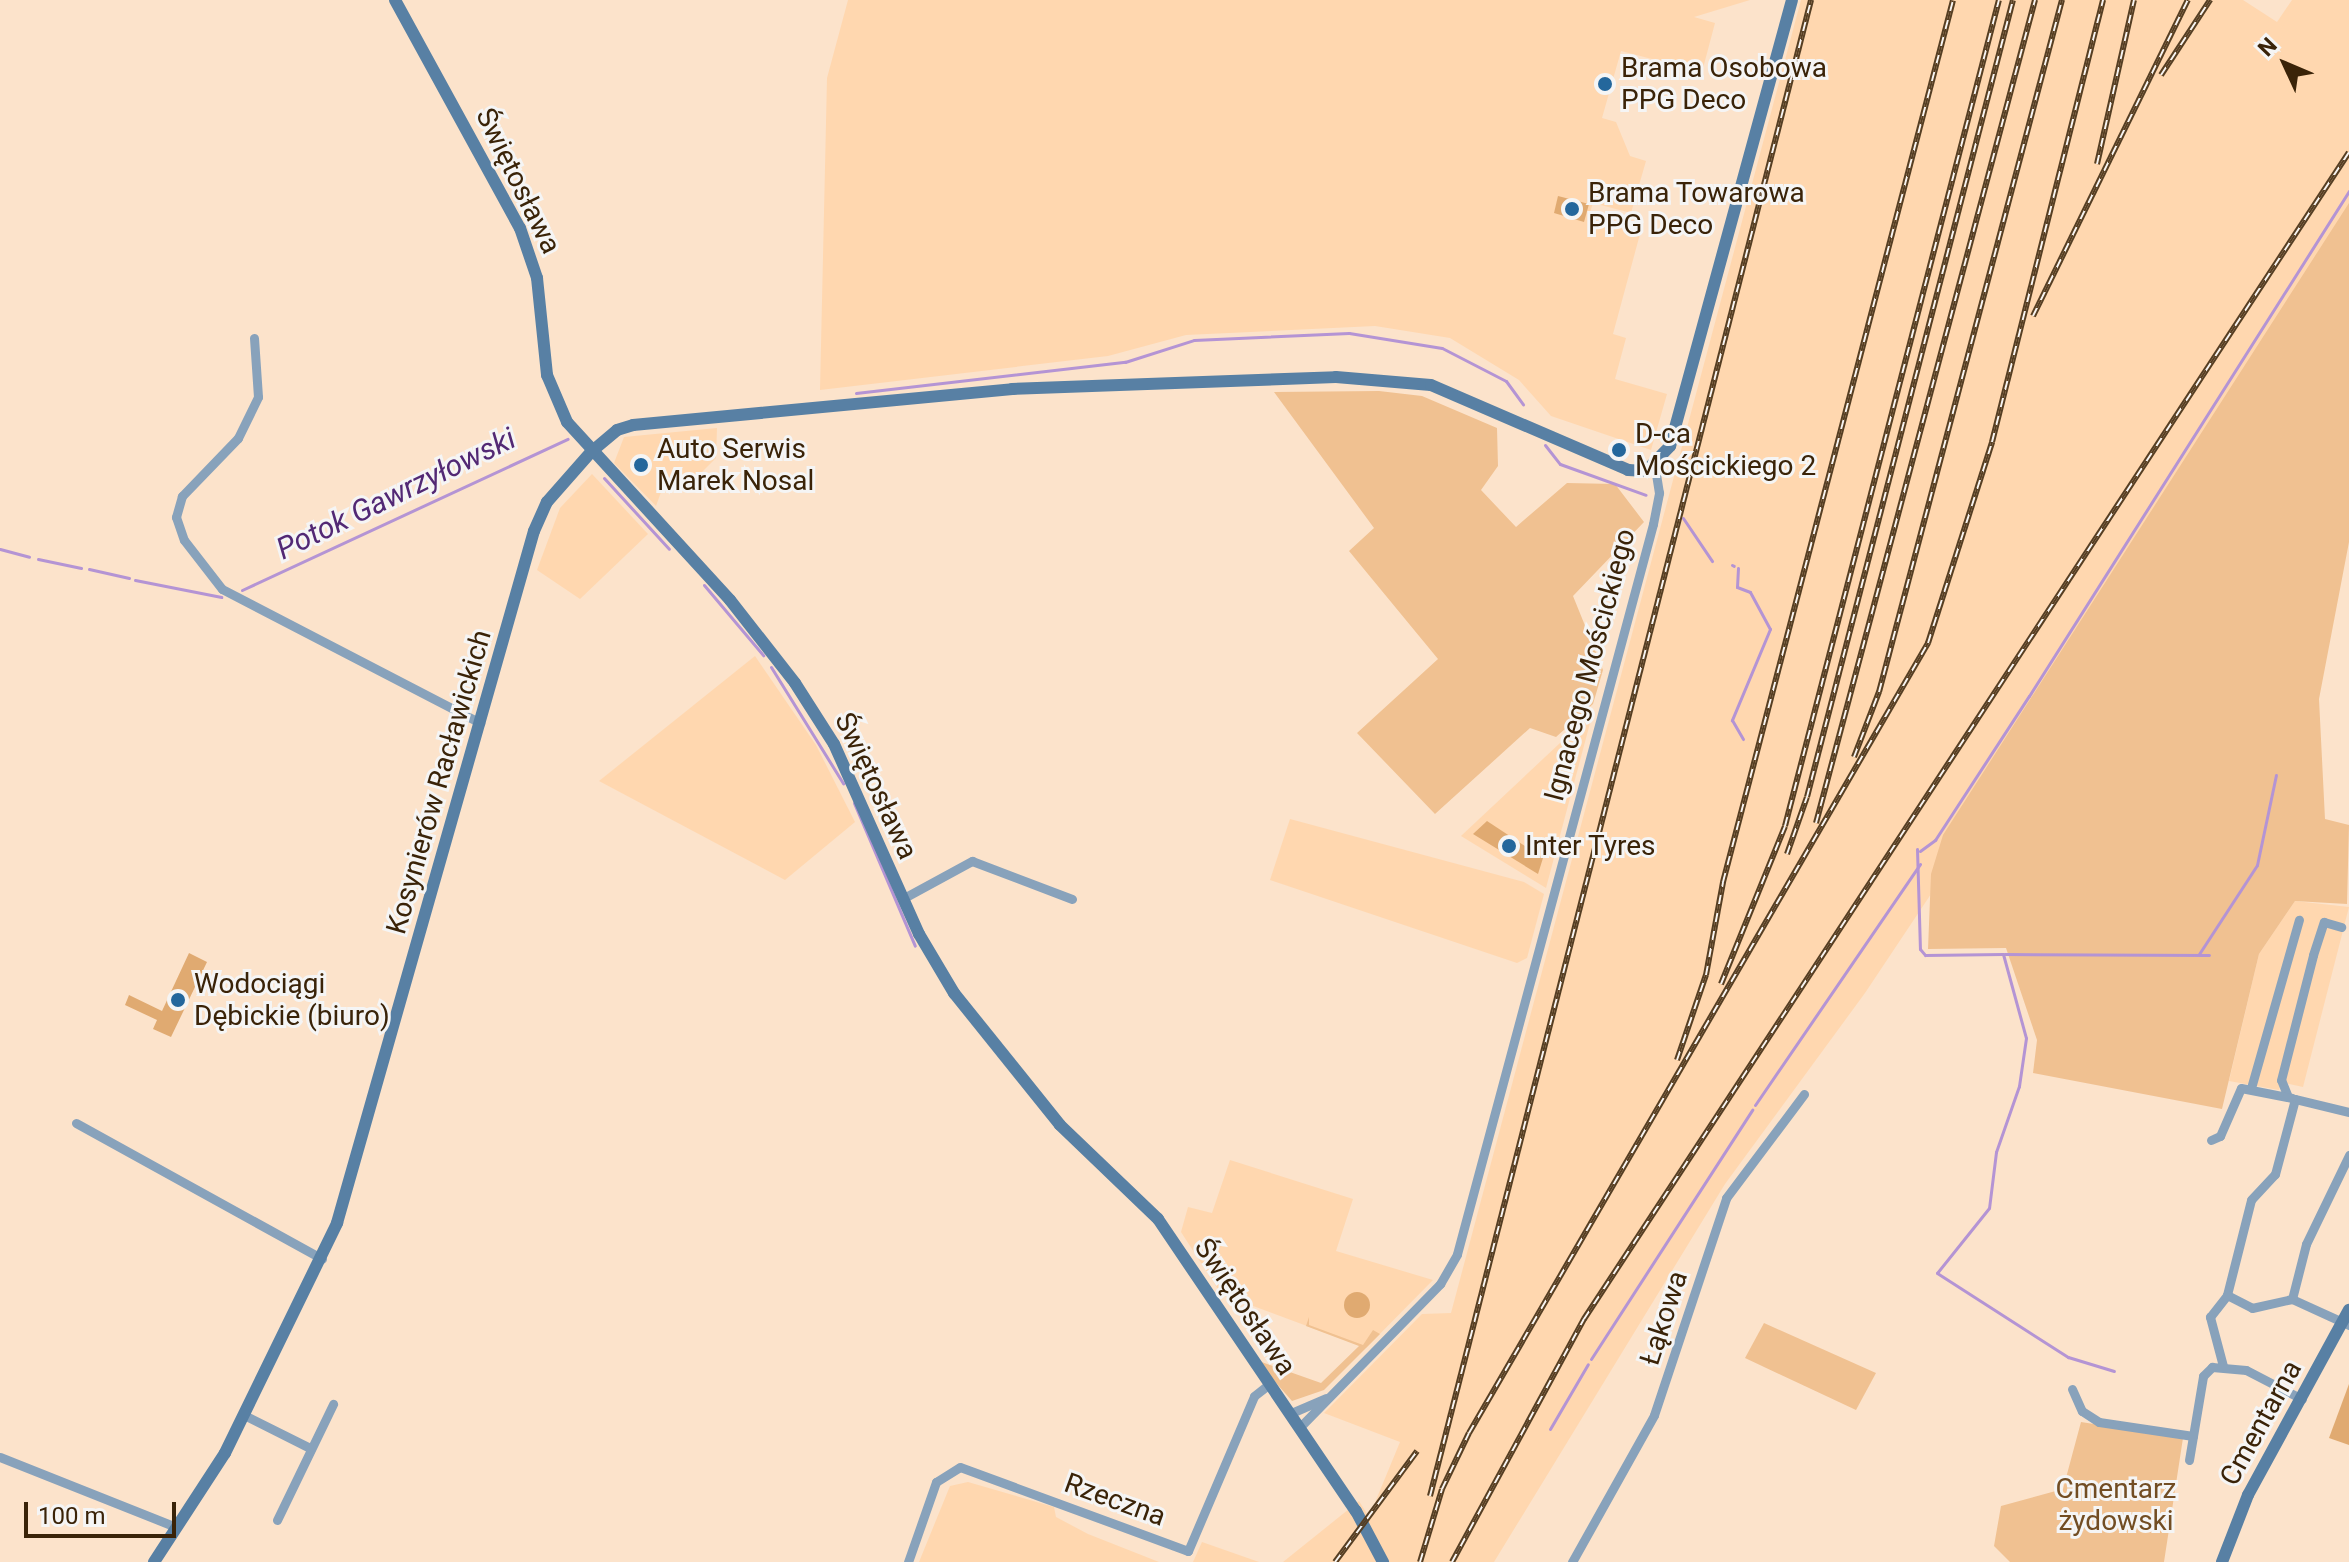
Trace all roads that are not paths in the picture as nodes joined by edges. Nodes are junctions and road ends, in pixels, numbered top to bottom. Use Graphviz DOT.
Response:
graph roads {
  1 [pos="395,0"];
  2 [pos="1792,0"];
  3 [pos="254,338"];
  4 [pos="591,452"];
  5 [pos="1655,467"];
  6 [pos="480,723"];
  7 [pos="902,899"];
  8 [pos="1072,899"];
  9 [pos="2299,920"];
  10 [pos="2312,920"];
  11 [pos="2324,922"];
  12 [pos="2341,927"];
  13 [pos="2251,1088"];
  14 [pos="1804,1094"];
  15 [pos="2292,1098"];
  16 [pos="2349,1112"];
  17 [pos="76,1123"];
  18 [pos="2211,1140"];
  19 [pos="2349,1155"];
  20 [pos="322,1259"];
  21 [pos="2227,1295"];
  22 [pos="2292,1299"];
  23 [pos="2347,1319"];
  24 [pos="2223,1366"];
  25 [pos="1268,1385"];
  26 [pos="2072,1389"];
  27 [pos="1329,1396"];
  28 [pos="2302,1399"];
  29 [pos="333,1404"];
  30 [pos="1289,1414"];
  31 [pos="244,1415"];
  32 [pos="1299,1428"];
  33 [pos="2193,1436"];
  34 [pos="310,1448"];
  35 [pos="0,1457"];
  36 [pos="2189,1460"];
  37 [pos="277,1520"];
  38 [pos="173,1526"];
  39 [pos="154,1562"];
  40 [pos="908,1562"];
  41 [pos="1383,1562"];
  42 [pos="1572,1562"];
  43 [pos="2222,1562"];
  1 -- 4 [label="street, Świętosława"];
  2 -- 5 [label="street"];
  3 -- 6 [label="street"];
  4 -- 5 [label="street, Kosynierów Racławickich"];
  4 -- 6 [label="street, Kosynierów Racławickich"];
  4 -- 7 [label="street, Świętosława"];
  5 -- 27 [label="street, Ignacego Mościckiego"];
  6 -- 20 [label="street, Kosynierów Racławickich"];
  7 -- 8 [label="street"];
  7 -- 25 [label="street, Świętosława"];
  9 -- 13 [label="street"];
  10 -- 11 [label="street"];
  11 -- 12 [label="street"];
  11 -- 15 [label="street"];
  13 -- 15 [label="street"];
  13 -- 18 [label="street"];
  14 -- 42 [label="street, Łąkowa"];
  15 -- 16 [label="street"];
  15 -- 21 [label="street"];
  17 -- 20 [label="street"];
  19 -- 22 [label="street"];
  20 -- 31 [label="street, Kosynierów Racławickich"];
  21 -- 22 [label="street"];
  21 -- 24 [label="street"];
  22 -- 23 [label="street"];
  23 -- 28 [label="street, Cmentarna"];
  24 -- 28 [label="street"];
  24 -- 33 [label="street"];
  25 -- 30 [label="street, Świętosława"];
  25 -- 40 [label="street, Rzeczna"];
  26 -- 33 [label="street"];
  27 -- 30 [label="street, Ignacego Mościckiego"];
  27 -- 32 [label="street, Ignacego Mościckiego"];
  28 -- 43 [label="street, Cmentarna"];
  29 -- 34 [label="street"];
  30 -- 32 [label="street, Świętosława"];
  31 -- 34 [label="street"];
  31 -- 38 [label="street, Kosynierów Racławickich"];
  32 -- 41 [label="street, Świętosława"];
  33 -- 36 [label="street"];
  34 -- 37 [label="street"];
  35 -- 38 [label="street"];
  38 -- 39 [label="street, Kosynierów Racławickich"];
}
